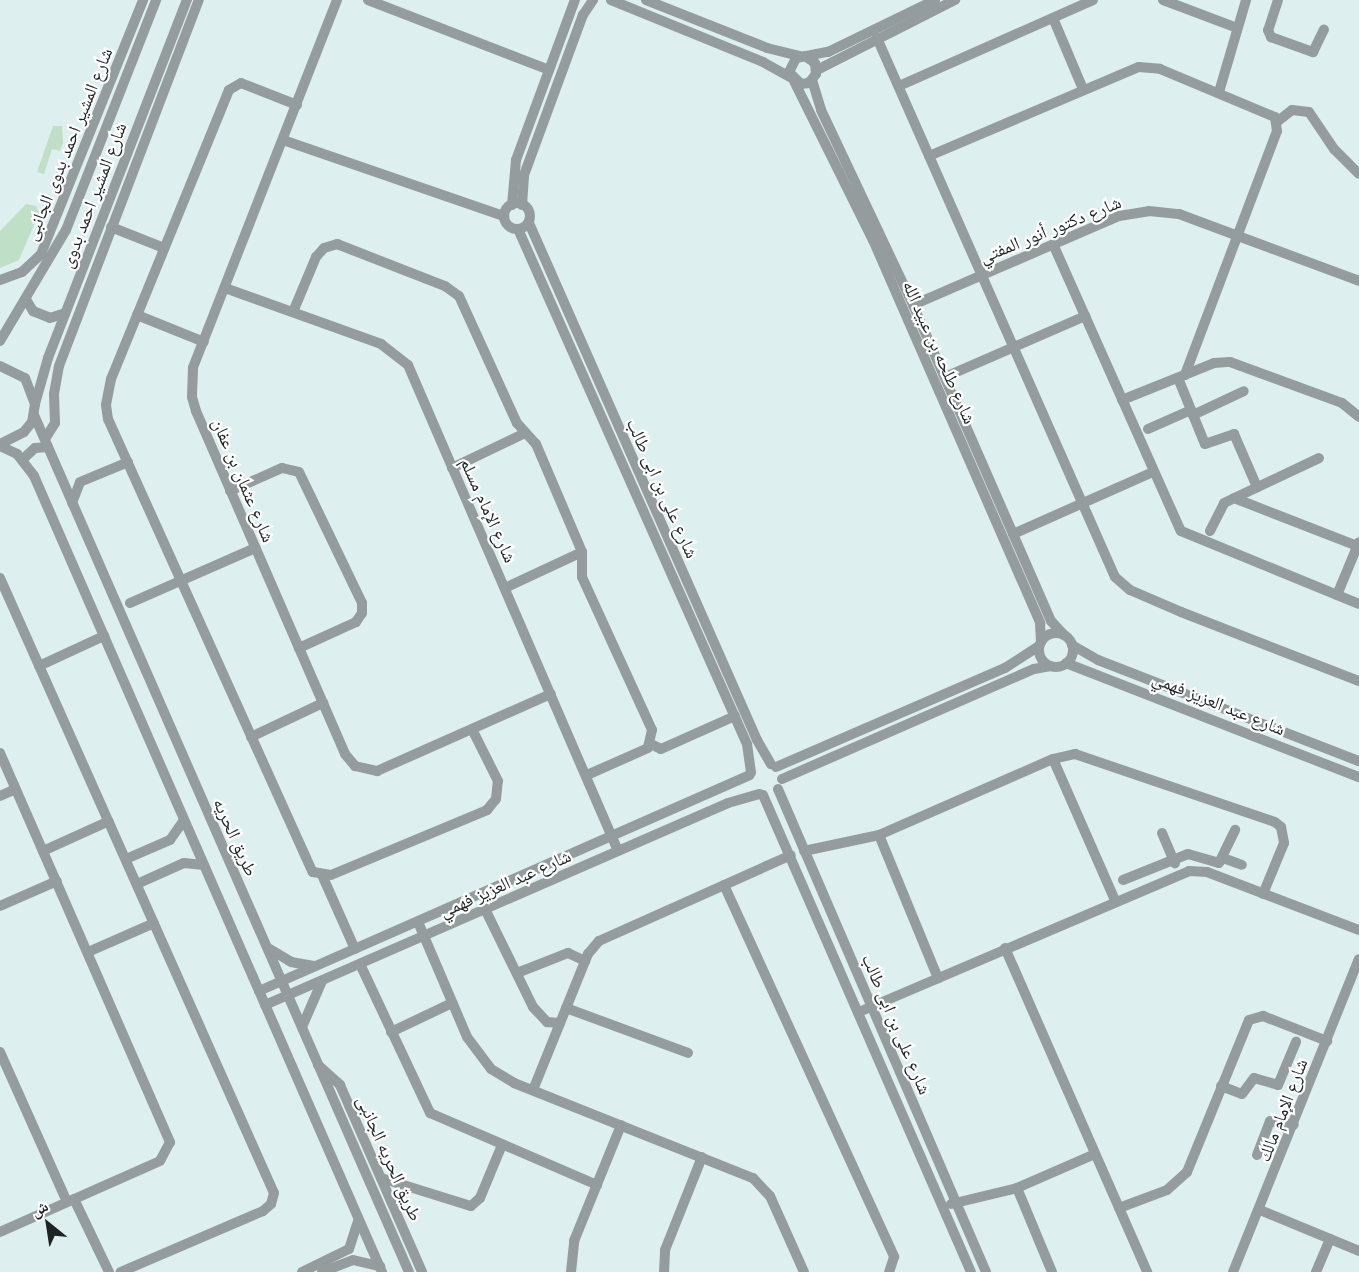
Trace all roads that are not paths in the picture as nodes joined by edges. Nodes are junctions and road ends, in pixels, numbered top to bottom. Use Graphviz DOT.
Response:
graph roads {
  1 [pos="143,0"];
  2 [pos="156,0"];
  3 [pos="187,0"];
  4 [pos="199,0"];
  5 [pos="337,0"];
  6 [pos="368,0"];
  7 [pos="575,0"];
  8 [pos="593,0"];
  9 [pos="611,0"];
  10 [pos="646,0"];
  11 [pos="935,0"];
  12 [pos="956,0"];
  13 [pos="1093,0"];
  14 [pos="1163,0"];
  15 [pos="1246,0"];
  16 [pos="1278,0"];
  17 [pos="572,12"];
  18 [pos="583,15"];
  19 [pos="1053,18"];
  20 [pos="1237,28"];
  21 [pos="1323,28"];
  22 [pos="877,38"];
  23 [pos="767,48"];
  24 [pos="803,56"];
  25 [pos="830,56"];
  26 [pos="763,62"];
  27 [pos="549,70"];
  28 [pos="815,75"];
  29 [pos="792,79"];
  30 [pos="898,87"];
  31 [pos="1083,89"];
  32 [pos="1219,92"];
  33 [pos="110,102"];
  34 [pos="297,105"];
  35 [pos="816,113"];
  36 [pos="1278,121"];
  37 [pos="283,140"];
  38 [pos="929,156"];
  39 [pos="1359,174"];
  40 [pos="117,195"];
  41 [pos="517,205"];
  42 [pos="504,216"];
  43 [pos="529,223"];
  44 [pos="111,227"];
  45 [pos="518,229"];
  46 [pos="1238,235"];
  47 [pos="53,244"];
  48 [pos="1053,244"];
  49 [pos="164,248"];
  50 [pos="90,249"];
  51 [pos="101,252"];
  52 [pos="981,275"];
  53 [pos="0,280"];
  54 [pos="1359,281"];
  55 [pos="225,288"];
  56 [pos="27,301"];
  57 [pos="913,305"];
  58 [pos="293,312"];
  59 [pos="65,313"];
  60 [pos="137,315"];
  61 [pos="1085,316"];
  62 [pos="0,341"];
  63 [pos="204,342"];
  64 [pos="1013,347"];
  65 [pos="48,358"];
  66 [pos="61,362"];
  67 [pos="0,366"];
  68 [pos="1181,376"];
  69 [pos="945,377"];
  70 [pos="1244,391"];
  71 [pos="1122,400"];
  72 [pos="35,404"];
  73 [pos="1192,412"];
  74 [pos="34,415"];
  75 [pos="1359,417"];
  76 [pos="1149,429"];
  77 [pos="525,433"];
  78 [pos="620,442"];
  79 [pos="46,443"];
  80 [pos="0,445"];
  81 [pos="1319,458"];
  82 [pos="23,459"];
  83 [pos="128,462"];
  84 [pos="452,468"];
  85 [pos="58,472"];
  86 [pos="1153,472"];
  87 [pos="80,482"];
  88 [pos="1257,487"];
  89 [pos="230,490"];
  90 [pos="1234,498"];
  91 [pos="1081,503"];
  92 [pos="72,504"];
  93 [pos="1210,531"];
  94 [pos="1013,534"];
  95 [pos="1358,544"];
  96 [pos="255,548"];
  97 [pos="582,552"];
  98 [pos="0,578"];
  99 [pos="181,581"];
  100 [pos="505,588"];
  101 [pos="687,595"];
  102 [pos="1337,595"];
  103 [pos="130,603"];
  104 [pos="1359,604"];
  105 [pos="1040,611"];
  106 [pos="1064,635"];
  107 [pos="104,636"];
  108 [pos="1040,644"];
  109 [pos="1072,645"];
  110 [pos="299,648"];
  111 [pos="1098,660"];
  112 [pos="1019,661"];
  113 [pos="1066,663"];
  114 [pos="39,666"];
  115 [pos="1051,666"];
  116 [pos="1094,672"];
  117 [pos="1025,673"];
  118 [pos="1359,681"];
  119 [pos="551,694"];
  120 [pos="323,703"];
  121 [pos="735,716"];
  122 [pos="472,729"];
  123 [pos="250,737"];
  124 [pos="752,742"];
  125 [pos="651,744"];
  126 [pos="1053,759"];
  127 [pos="2,761"];
  128 [pos="791,761"];
  129 [pos="1359,761"];
  130 [pos="773,766"];
  131 [pos="796,773"];
  132 [pos="751,774"];
  133 [pos="587,775"];
  134 [pos="1359,777"];
  135 [pos="780,784"];
  136 [pos="731,785"];
  137 [pos="15,789"];
  138 [pos="761,794"];
  139 [pos="0,796"];
  140 [pos="736,800"];
  141 [pos="785,808"];
  142 [pos="774,814"];
  143 [pos="184,820"];
  144 [pos="109,821"];
  145 [pos="1235,830"];
  146 [pos="1162,833"];
  147 [pos="879,835"];
  148 [pos="612,837"];
  149 [pos="43,851"];
  150 [pos="618,851"];
  151 [pos="804,851"];
  152 [pos="791,855"];
  153 [pos="1173,858"];
  154 [pos="1224,858"];
  155 [pos="126,859"];
  156 [pos="204,865"];
  157 [pos="1242,865"];
  158 [pos="1179,872"];
  159 [pos="322,875"];
  160 [pos="55,878"];
  161 [pos="1123,880"];
  162 [pos="137,884"];
  163 [pos="724,885"];
  164 [pos="1263,894"];
  165 [pos="0,899"];
  166 [pos="1115,900"];
  167 [pos="0,906"];
  168 [pos="485,909"];
  169 [pos="418,922"];
  170 [pos="154,923"];
  171 [pos="1359,930"];
  172 [pos="424,936"];
  173 [pos="266,946"];
  174 [pos="1005,948"];
  175 [pos="355,949"];
  176 [pos="88,952"];
  177 [pos="1359,959"];
  178 [pos="585,961"];
  179 [pos="360,964"];
  180 [pos="316,966"];
  181 [pos="517,973"];
  182 [pos="938,978"];
  183 [pos="281,981"];
  184 [pos="322,981"];
  185 [pos="259,991"];
  186 [pos="288,995"];
  187 [pos="452,1003"];
  188 [pos="265,1005"];
  189 [pos="871,1007"];
  190 [pos="566,1008"];
  191 [pos="859,1012"];
  192 [pos="560,1023"];
  193 [pos="302,1027"];
  194 [pos="391,1032"];
  195 [pos="1327,1041"];
  196 [pos="1296,1042"];
  197 [pos="0,1052"];
  198 [pos="687,1053"];
  199 [pos="318,1065"];
  200 [pos="1221,1086"];
  201 [pos="533,1090"];
  202 [pos="621,1125"];
  203 [pos="1294,1125"];
  204 [pos="502,1145"];
  205 [pos="1095,1154"];
  206 [pos="1257,1155"];
  207 [pos="702,1157"];
  208 [pos="381,1178"];
  209 [pos="597,1185"];
  210 [pos="1017,1188"];
  211 [pos="71,1200"];
  212 [pos="956,1202"];
  213 [pos="943,1205"];
  214 [pos="1119,1208"];
  215 [pos="1260,1210"];
  216 [pos="358,1218"];
  217 [pos="0,1232"];
  218 [pos="1330,1239"];
  219 [pos="1359,1251"];
  220 [pos="381,1269"];
  221 [pos="109,1272"];
  222 [pos="121,1272"];
  223 [pos="302,1272"];
  224 [pos="322,1272"];
  225 [pos="409,1272"];
  226 [pos="422,1272"];
  227 [pos="571,1272"];
  228 [pos="664,1272"];
  229 [pos="804,1272"];
  230 [pos="889,1272"];
  231 [pos="971,1272"];
  232 [pos="986,1272"];
  233 [pos="1052,1272"];
  234 [pos="1147,1272"];
  235 [pos="1233,1272"];
  236 [pos="1316,1272"];
  1 -- 33 [label="street, شارع المشير احمد بدوى الجانبى"];
  2 -- 33 [label="street, شارع المشير احمد بدوى"];
  3 -- 40 [label="street, شارع المشير احمد بدوى"];
  4 -- 40 [label="street"];
  5 -- 34 [label="street, شارع عثمان بن عفان"];
  6 -- 27 [label="street"];
  7 -- 17 [label="street"];
  8 -- 18 [label="street"];
  9 -- 26 [label="street"];
  10 -- 23 [label="street"];
  11 -- 25 [label="street"];
  12 -- 22 [label="street"];
  13 -- 19 [label="street"];
  14 -- 20 [label="street"];
  15 -- 20 [label="street"];
  16 -- 21 [label="street"];
  17 -- 18 [label="street"];
  17 -- 27 [label="street"];
  18 -- 41 [label="street"];
  19 -- 30 [label="street"];
  19 -- 31 [label="street"];
  20 -- 32 [label="street"];
  22 -- 25 [label="street"];
  22 -- 30 [label="street"];
  23 -- 24 [label="street"];
  23 -- 26 [label="street"];
  24 -- 25 [label="street"];
  24 -- 28 [label="street"];
  24 -- 29 [label="street"];
  25 -- 28 [label="street"];
  26 -- 29 [label="street"];
  27 -- 41 [label="street"];
  28 -- 29 [label="street"];
  28 -- 35 [label="street, شارع طلحه بن عبيد الله"];
  29 -- 35 [label="street, شارع طلحه بن عبيد الله"];
  30 -- 38 [label="street"];
  31 -- 32 [label="street"];
  31 -- 38 [label="street"];
  32 -- 36 [label="street"];
  33 -- 47 [label="street, شارع المشير احمد بدوى"];
  34 -- 37 [label="street, شارع عثمان بن عفان"];
  34 -- 49 [label="street"];
  35 -- 57 [label="street, شارع طلحه بن عبيد الله"];
  35 -- 105 [label="street, شارع طلحه بن عبيد الله"];
  36 -- 39 [label="street"];
  36 -- 46 [label="street"];
  37 -- 42 [label="street"];
  37 -- 55 [label="street, شارع عثمان بن عفان"];
  38 -- 52 [label="street"];
  40 -- 44 [label="street"];
  40 -- 50 [label="street, شارع المشير احمد بدوى"];
  41 -- 42 [label="street"];
  41 -- 43 [label="street"];
  42 -- 45 [label="street"];
  43 -- 45 [label="street"];
  43 -- 78 [label="street, شارع على بن ابى طالب"];
  44 -- 49 [label="street"];
  44 -- 51 [label="street"];
  45 -- 78 [label="street, شارع على بن ابى طالب"];
  46 -- 48 [label="street, شارع دكتور أنور المفتي"];
  46 -- 54 [label="street"];
  46 -- 68 [label="street"];
  47 -- 53 [label="street, شارع المشير احمد بدوى الجانبى"];
  47 -- 56 [label="street, شارع المشير احمد بدوى"];
  48 -- 52 [label="street, شارع دكتور أنور المفتي"];
  48 -- 61 [label="street"];
  49 -- 60 [label="street"];
  50 -- 51 [label="street"];
  50 -- 59 [label="street, شارع المشير احمد بدوى"];
  51 -- 66 [label="street"];
  52 -- 57 [label="street, شارع دكتور أنور المفتي"];
  52 -- 64 [label="street"];
  55 -- 58 [label="street, شارع الإمام مسلم"];
  55 -- 63 [label="street, شارع عثمان بن عفان"];
  56 -- 59 [label="street"];
  56 -- 62 [label="street, شارع المشير احمد بدوى"];
  57 -- 69 [label="street, شارع طلحه بن عبيد الله"];
  58 -- 77 [label="street"];
  58 -- 84 [label="street, شارع الإمام مسلم"];
  59 -- 65 [label="street, شارع المشير احمد بدوى"];
  60 -- 63 [label="street"];
  60 -- 83 [label="street"];
  61 -- 64 [label="street"];
  61 -- 71 [label="street"];
  63 -- 89 [label="street, شارع عثمان بن عفان"];
  64 -- 69 [label="street"];
  64 -- 91 [label="street"];
  65 -- 66 [label="street"];
  65 -- 72 [label="street, شارع المشير احمد بدوى"];
  66 -- 79 [label="street"];
  67 -- 72 [label="street"];
  68 -- 71 [label="street"];
  68 -- 73 [label="street"];
  68 -- 75 [label="street"];
  69 -- 94 [label="street, شارع طلحه بن عبيد الله"];
  70 -- 73 [label="street"];
  71 -- 86 [label="street"];
  72 -- 74 [label="street, شارع المشير احمد بدوى"];
  73 -- 76 [label="street"];
  73 -- 88 [label="street"];
  74 -- 79 [label="street, طريق الحريه"];
  74 -- 80 [label="street"];
  77 -- 84 [label="street"];
  77 -- 97 [label="street"];
  78 -- 101 [label="street, شارع على بن ابى طالب"];
  79 -- 82 [label="street"];
  79 -- 85 [label="street, طريق الحريه"];
  80 -- 82 [label="street"];
  81 -- 88 [label="street"];
  82 -- 107 [label="street"];
  83 -- 87 [label="street"];
  83 -- 99 [label="street"];
  84 -- 100 [label="street, شارع الإمام مسلم"];
  85 -- 87 [label="street"];
  85 -- 92 [label="street, طريق الحريه"];
  86 -- 91 [label="street"];
  86 -- 102 [label="street"];
  87 -- 92 [label="street"];
  88 -- 90 [label="street"];
  89 -- 96 [label="street, شارع عثمان بن عفان"];
  89 -- 110 [label="street"];
  90 -- 93 [label="street"];
  90 -- 95 [label="street"];
  91 -- 94 [label="street"];
  91 -- 118 [label="street"];
  92 -- 173 [label="street, طريق الحريه"];
  94 -- 105 [label="street, شارع طلحه بن عبيد الله"];
  95 -- 102 [label="street"];
  96 -- 99 [label="street"];
  96 -- 110 [label="street, شارع عثمان بن عفان"];
  97 -- 100 [label="street"];
  97 -- 125 [label="street"];
  98 -- 114 [label="street"];
  99 -- 103 [label="street"];
  99 -- 123 [label="street"];
  100 -- 119 [label="street, شارع الإمام مسلم"];
  101 -- 121 [label="street, شارع على بن ابى طالب"];
  101 -- 124 [label="street, شارع على بن ابى طالب"];
  102 -- 104 [label="street"];
  105 -- 106 [label="street, شارع طلحه بن عبيد الله"];
  105 -- 108 [label="street, شارع طلحه بن عبيد الله"];
  106 -- 108 [label="street"];
  106 -- 109 [label="street"];
  107 -- 114 [label="street"];
  107 -- 143 [label="street"];
  108 -- 112 [label="street"];
  108 -- 115 [label="street"];
  109 -- 111 [label="street, شارع عبد العزيز فهمي"];
  109 -- 113 [label="street"];
  110 -- 120 [label="street, شارع عثمان بن عفان"];
  111 -- 116 [label="street"];
  111 -- 129 [label="street, شارع عبد العزيز فهمي"];
  112 -- 117 [label="street"];
  112 -- 128 [label="street"];
  113 -- 115 [label="street"];
  113 -- 116 [label="street, شارع عبد العزيز فهمي"];
  114 -- 144 [label="street"];
  115 -- 117 [label="street"];
  116 -- 134 [label="street, شارع عبد العزيز فهمي"];
  117 -- 131 [label="street"];
  119 -- 122 [label="street, شارع عثمان بن عفان"];
  119 -- 133 [label="street, شارع الإمام مسلم"];
  120 -- 122 [label="street, شارع عثمان بن عفان"];
  120 -- 123 [label="street"];
  121 -- 124 [label="street, شارع على بن ابى طالب"];
  121 -- 125 [label="street"];
  122 -- 159 [label="street"];
  123 -- 159 [label="street"];
  124 -- 130 [label="street, شارع على بن ابى طالب"];
  124 -- 132 [label="street, شارع على بن ابى طالب"];
  125 -- 133 [label="street"];
  126 -- 147 [label="street"];
  126 -- 164 [label="street"];
  126 -- 166 [label="street"];
  127 -- 137 [label="street"];
  128 -- 130 [label="street"];
  128 -- 131 [label="street"];
  130 -- 132 [label="street"];
  130 -- 135 [label="street"];
  131 -- 135 [label="street"];
  132 -- 136 [label="street, شارع عبد العزيز فهمي"];
  132 -- 138 [label="street"];
  133 -- 148 [label="street, شارع الإمام مسلم"];
  135 -- 138 [label="street"];
  135 -- 141 [label="street, شارع على بن ابى طالب"];
  136 -- 140 [label="street"];
  136 -- 148 [label="street, شارع عبد العزيز فهمي"];
  137 -- 139 [label="street"];
  137 -- 149 [label="street"];
  138 -- 140 [label="street, شارع عبد العزيز فهمي"];
  138 -- 142 [label="street, شارع على بن ابى طالب"];
  140 -- 150 [label="street, شارع عبد العزيز فهمي"];
  141 -- 142 [label="street"];
  141 -- 151 [label="street, شارع على بن ابى طالب"];
  142 -- 152 [label="street, شارع على بن ابى طالب"];
  143 -- 155 [label="street"];
  143 -- 156 [label="street"];
  144 -- 149 [label="street"];
  144 -- 155 [label="street"];
  145 -- 154 [label="street"];
  146 -- 153 [label="street"];
  147 -- 151 [label="street"];
  147 -- 182 [label="street"];
  148 -- 150 [label="street, شارع الإمام مسلم"];
  148 -- 169 [label="street, شارع عبد العزيز فهمي"];
  149 -- 160 [label="street"];
  150 -- 168 [label="street, شارع عبد العزيز فهمي"];
  151 -- 189 [label="street, شارع على بن ابى طالب"];
  152 -- 163 [label="street"];
  152 -- 191 [label="street, شارع على بن ابى طالب"];
  153 -- 154 [label="street"];
  153 -- 158 [label="street"];
  153 -- 161 [label="street"];
  154 -- 157 [label="street"];
  155 -- 162 [label="street"];
  156 -- 162 [label="street"];
  156 -- 185 [label="street"];
  158 -- 164 [label="street"];
  158 -- 166 [label="street"];
  159 -- 175 [label="street"];
  160 -- 165 [label="street"];
  160 -- 167 [label="street"];
  160 -- 176 [label="street"];
  162 -- 170 [label="street"];
  163 -- 178 [label="street"];
  163 -- 230 [label="street"];
  164 -- 171 [label="street"];
  166 -- 174 [label="street"];
  168 -- 172 [label="street, شارع عبد العزيز فهمي"];
  168 -- 181 [label="street"];
  169 -- 172 [label="street"];
  169 -- 175 [label="street, شارع عبد العزيز فهمي"];
  170 -- 176 [label="street"];
  170 -- 222 [label="street"];
  172 -- 179 [label="street, شارع عبد العزيز فهمي"];
  172 -- 187 [label="street"];
  173 -- 180 [label="street"];
  173 -- 183 [label="street, طريق الحريه"];
  174 -- 182 [label="street"];
  174 -- 205 [label="street"];
  175 -- 180 [label="street, شارع عبد العزيز فهمي"];
  176 -- 211 [label="street"];
  177 -- 195 [label="street, شارع الإمام مالك"];
  178 -- 181 [label="street"];
  178 -- 190 [label="street"];
  179 -- 184 [label="street, شارع عبد العزيز فهمي"];
  179 -- 194 [label="street"];
  180 -- 183 [label="street, شارع عبد العزيز فهمي"];
  180 -- 184 [label="street"];
  181 -- 192 [label="street"];
  182 -- 189 [label="street"];
  183 -- 185 [label="street, شارع عبد العزيز فهمي"];
  183 -- 186 [label="street, طريق الحريه"];
  184 -- 186 [label="street, شارع عبد العزيز فهمي"];
  184 -- 193 [label="street"];
  185 -- 188 [label="street"];
  186 -- 188 [label="street, شارع عبد العزيز فهمي"];
  186 -- 193 [label="street, طريق الحريه"];
  187 -- 194 [label="street"];
  187 -- 201 [label="street"];
  188 -- 216 [label="street"];
  189 -- 191 [label="street"];
  189 -- 212 [label="street, شارع على بن ابى طالب"];
  190 -- 192 [label="street"];
  190 -- 198 [label="street"];
  191 -- 213 [label="street, شارع على بن ابى طالب"];
  192 -- 201 [label="street"];
  193 -- 199 [label="street, طريق الحريه"];
  194 -- 204 [label="street"];
  195 -- 200 [label="street"];
  195 -- 203 [label="street, شارع الإمام مالك"];
  196 -- 200 [label="street"];
  197 -- 211 [label="street"];
  199 -- 208 [label="street, طريق الحريه الجانبى"];
  199 -- 225 [label="street, طريق الحريه"];
  200 -- 214 [label="street"];
  201 -- 202 [label="street"];
  202 -- 207 [label="street"];
  202 -- 209 [label="street"];
  203 -- 206 [label="street"];
  203 -- 215 [label="street, شارع الإمام مالك"];
  204 -- 208 [label="street"];
  204 -- 209 [label="street"];
  205 -- 210 [label="street"];
  205 -- 214 [label="street"];
  207 -- 228 [label="street"];
  207 -- 229 [label="street"];
  208 -- 226 [label="street, طريق الحريه الجانبى"];
  209 -- 227 [label="street"];
  210 -- 212 [label="street"];
  210 -- 233 [label="street"];
  211 -- 217 [label="street"];
  211 -- 221 [label="street"];
  212 -- 213 [label="street"];
  212 -- 232 [label="street, شارع على بن ابى طالب"];
  213 -- 231 [label="street, شارع على بن ابى طالب"];
  214 -- 234 [label="street"];
  215 -- 218 [label="street"];
  215 -- 235 [label="street, شارع الإمام مالك"];
  216 -- 220 [label="street"];
  216 -- 223 [label="street"];
  218 -- 219 [label="street"];
  218 -- 236 [label="street"];
  220 -- 224 [label="street"];
}
